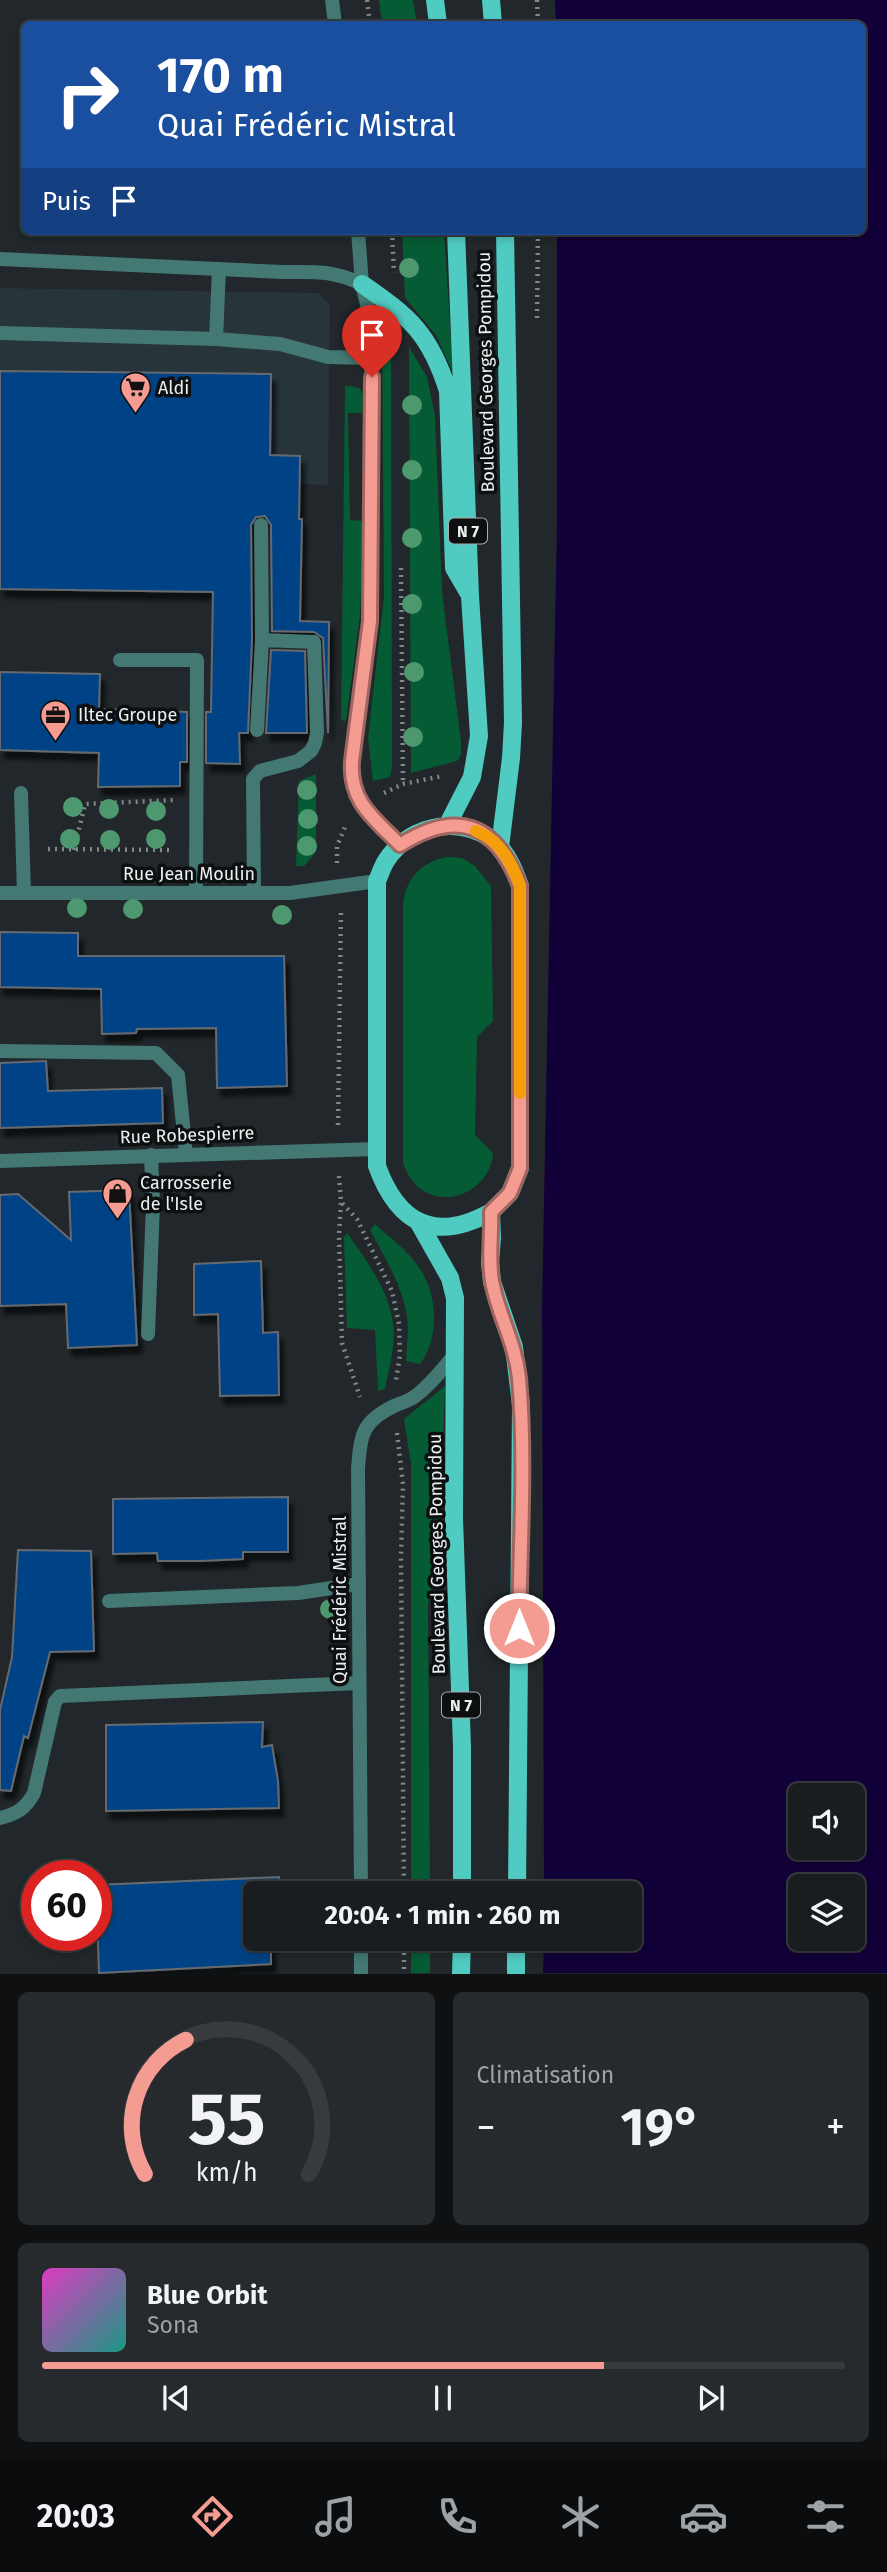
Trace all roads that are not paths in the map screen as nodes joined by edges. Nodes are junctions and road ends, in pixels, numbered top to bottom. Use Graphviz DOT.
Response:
graph roads {
  1 [pos="332,0"];
  2 [pos="435,0"];
  3 [pos="491,0"];
  4 [pos="335,21"];
  5 [pos="438,21"];
  6 [pos="493,21"];
  7 [pos="358,235"];
  8 [pos="456,235"];
  9 [pos="505,235"];
  10 [pos="0,259"];
  11 [pos="219,269"];
  12 [pos="362,284"];
  13 [pos="0,333"];
  14 [pos="216,339"];
  15 [pos="371,358"];
  16 [pos="261,525"];
  17 [pos="470,596"];
  18 [pos="262,640"];
  19 [pos="120,660"];
  20 [pos="257,730"];
  21 [pos="21,793"];
  22 [pos="448,824"];
  23 [pos="400,845"];
  24 [pos="500,848"];
  25 [pos="377,881"];
  26 [pos="0,893"];
  27 [pos="24,893"];
  28 [pos="254,893"];
  29 [pos="196,894"];
  30 [pos="0,1051"];
  31 [pos="375,1149"];
  32 [pos="186,1154"];
  33 [pos="151,1155"];
  34 [pos="0,1161"];
  35 [pos="491,1212"];
  36 [pos="419,1223"];
  37 [pos="148,1334"];
  38 [pos="456,1353"];
  39 [pos="359,1584"];
  40 [pos="109,1601"];
  41 [pos="359,1684"];
  42 [pos="0,1818"];
  43 [pos="361,1881"];
  44 [pos="462,1881"];
  45 [pos="517,1881"];
  46 [pos="361,1951"];
  47 [pos="461,1951"];
  48 [pos="516,1951"];
  49 [pos="361,1973"];
  50 [pos="461,1973"];
  51 [pos="516,1973"];
  1 -- 4 [label="street"];
  2 -- 5 [label="main road"];
  3 -- 6 [label="main road"];
  7 -- 12 [label="street"];
  8 -- 17 [label="main road, Boulevard Georges Pompidou / N 7"];
  9 -- 24 [label="main road, Boulevard Georges Pompidou / N 7"];
  10 -- 11 [label="street"];
  11 -- 12 [label="street"];
  11 -- 14 [label="street"];
  12 -- 15 [label="street"];
  12 -- 17 [label="main road"];
  13 -- 14 [label="street"];
  14 -- 15 [label="street"];
  15 -- 23 [label="street"];
  16 -- 18 [label="street"];
  17 -- 22 [label="main road, Boulevard Georges Pompidou / N 7"];
  18 -- 20 [label="street"];
  18 -- 28 [label="street"];
  19 -- 29 [label="street"];
  21 -- 27 [label="street"];
  22 -- 23 [label="main road"];
  22 -- 24 [label="main road"];
  23 -- 25 [label="main road"];
  24 -- 35 [label="main road"];
  25 -- 28 [label="street, Rue Jean Moulin"];
  25 -- 31 [label="main road, Boulevard Georges Pompidou / N 7"];
  26 -- 27 [label="street, Rue Jean Moulin"];
  27 -- 29 [label="street, Rue Jean Moulin"];
  28 -- 29 [label="street, Rue Jean Moulin"];
  30 -- 32 [label="street"];
  31 -- 32 [label="street, Rue Robespierre"];
  31 -- 36 [label="main road, Boulevard Georges Pompidou / N 7"];
  32 -- 33 [label="street, Rue Robespierre"];
  33 -- 34 [label="street, Rue Robespierre"];
  33 -- 37 [label="street"];
  35 -- 36 [label="main road"];
  35 -- 45 [label="main road"];
  36 -- 38 [label="main road, Boulevard Georges Pompidou / N 7"];
  38 -- 39 [label="street, Quai Frédéric Mistral"];
  38 -- 44 [label="main road, Boulevard Georges Pompidou / N 7"];
  39 -- 40 [label="street"];
  39 -- 41 [label="street, Quai Frédéric Mistral"];
  41 -- 42 [label="street"];
  41 -- 43 [label="street, Quai Frédéric Mistral"];
  46 -- 49 [label="street"];
  47 -- 50 [label="main road"];
  48 -- 51 [label="main road"];
}
